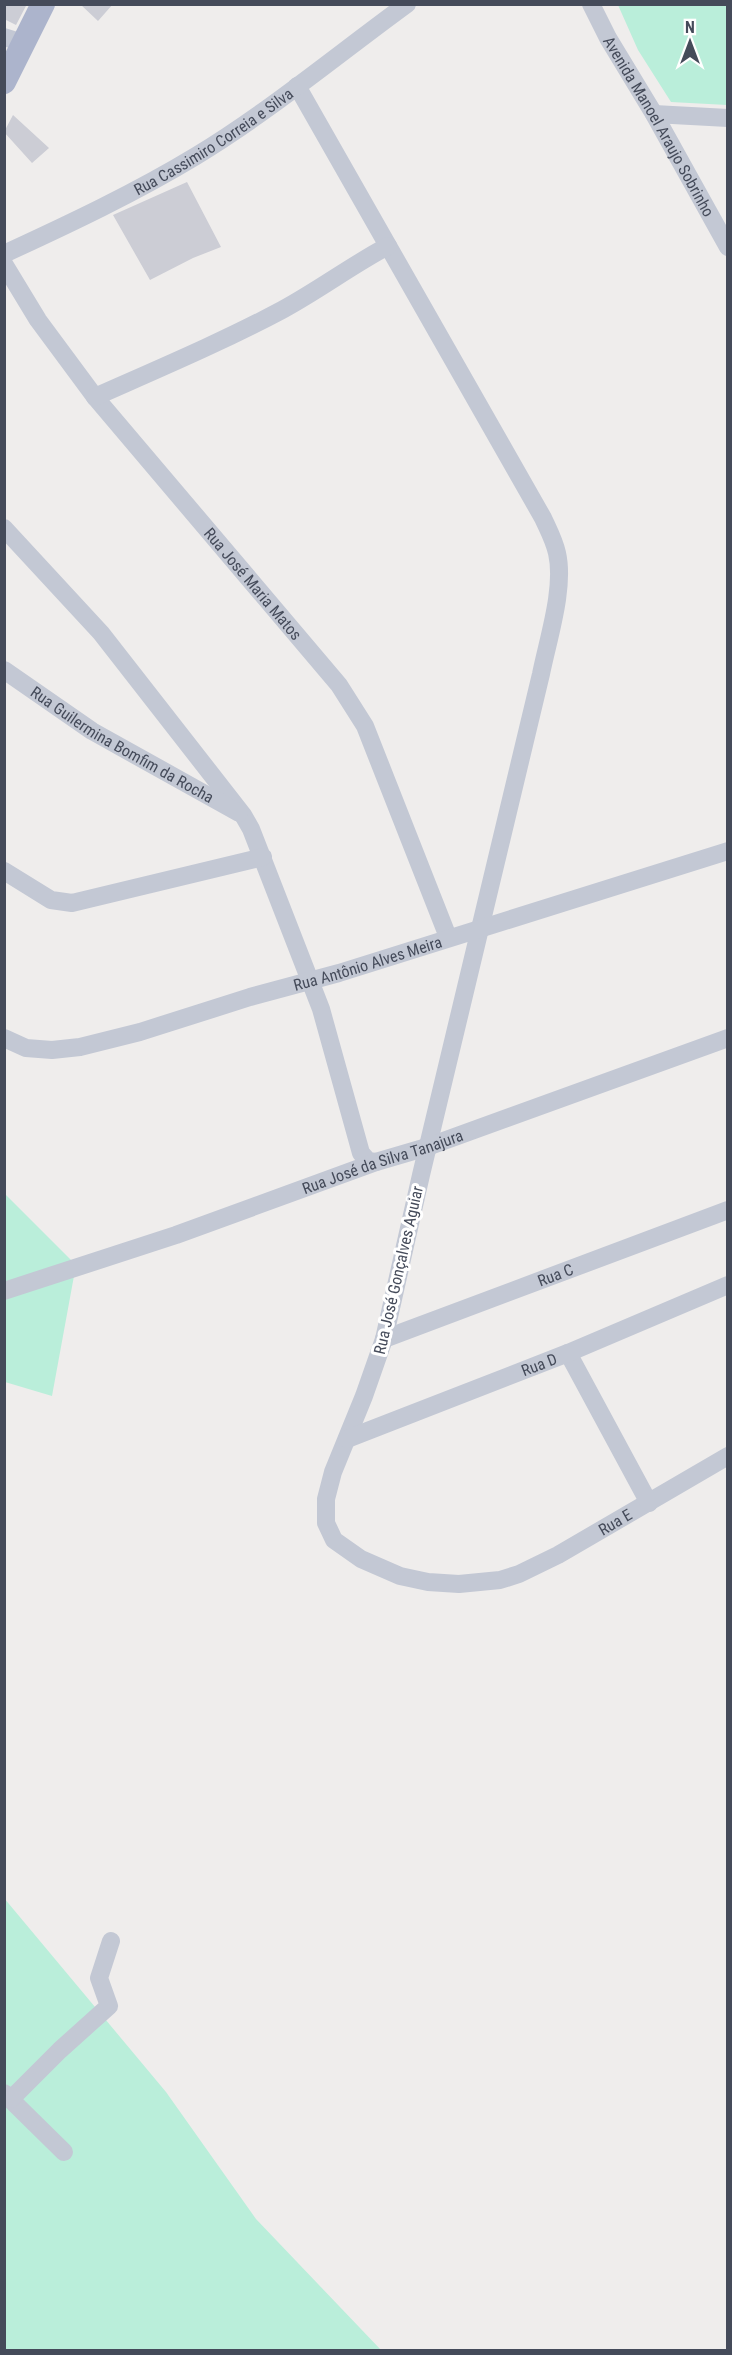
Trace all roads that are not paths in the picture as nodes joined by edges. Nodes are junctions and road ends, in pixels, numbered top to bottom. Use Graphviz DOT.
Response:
graph roads {
  1 [pos="43,4"];
  2 [pos="407,4"];
  3 [pos="591,4"];
  4 [pos="14,40"];
  5 [pos="4,82"];
  6 [pos="297,86"];
  7 [pos="654,114"];
  8 [pos="728,118"];
  9 [pos="388,246"];
  10 [pos="728,247"];
  11 [pos="4,254"];
  12 [pos="4,264"];
  13 [pos="95,397"];
  14 [pos="4,528"];
  15 [pos="4,670"];
  16 [pos="243,815"];
  17 [pos="728,851"];
  18 [pos="263,857"];
  19 [pos="4,872"];
  20 [pos="482,927"];
  21 [pos="448,937"];
  22 [pos="311,981"];
  23 [pos="4,1038"];
  24 [pos="728,1038"];
  25 [pos="427,1147"];
  26 [pos="376,1162"];
  27 [pos="727,1210"];
  28 [pos="728,1285"];
  29 [pos="4,1291"];
  30 [pos="384,1339"];
  31 [pos="568,1353"];
  32 [pos="347,1439"];
  33 [pos="728,1456"];
  34 [pos="649,1503"];
  35 [pos="500,1580"];
  36 [pos="111,1941"];
  37 [pos="8,2096"];
  38 [pos="64,2152"];
  1 -- 4 [label="main road"];
  2 -- 6 [label="street, Rua Cassimiro Correia e Silva"];
  3 -- 7 [label="street, Avenida Manoel Araujo Sobrinho"];
  4 -- 5 [label="main road"];
  6 -- 9 [label="street, Rua José Gonçalves Aguiar"];
  6 -- 11 [label="street, Rua Cassimiro Correia e Silva"];
  7 -- 8 [label="street"];
  7 -- 10 [label="street, Avenida Manoel Araujo Sobrinho"];
  9 -- 13 [label="street"];
  9 -- 20 [label="street, Rua José Gonçalves Aguiar"];
  12 -- 13 [label="street, Rua José Maria Matos"];
  13 -- 21 [label="street, Rua José Maria Matos"];
  14 -- 16 [label="street"];
  15 -- 16 [label="street, Rua Guilermina Bomfim da Rocha"];
  16 -- 18 [label="street"];
  17 -- 20 [label="street, Rua Antônio Alves Meira"];
  18 -- 19 [label="street"];
  18 -- 22 [label="street"];
  20 -- 21 [label="street, Rua Antônio Alves Meira"];
  20 -- 25 [label="street, Rua José Gonçalves Aguiar"];
  21 -- 22 [label="street, Rua Antônio Alves Meira"];
  22 -- 23 [label="street, Rua Antônio Alves Meira"];
  22 -- 26 [label="street"];
  24 -- 25 [label="street, Rua José da Silva Tanajura"];
  25 -- 26 [label="street, Rua José da Silva Tanajura"];
  25 -- 30 [label="street, Rua José Gonçalves Aguiar"];
  26 -- 29 [label="street, Rua José da Silva Tanajura"];
  27 -- 30 [label="street, Rua C"];
  28 -- 31 [label="street, Rua D"];
  30 -- 32 [label="street, Rua José Gonçalves Aguiar"];
  31 -- 32 [label="street, Rua D"];
  31 -- 34 [label="street"];
  32 -- 35 [label="street, Rua José Gonçalves Aguiar"];
  33 -- 34 [label="street, Rua E"];
  34 -- 35 [label="street, Rua E"];
  36 -- 37 [label="street"];
  37 -- 38 [label="street"];
}
